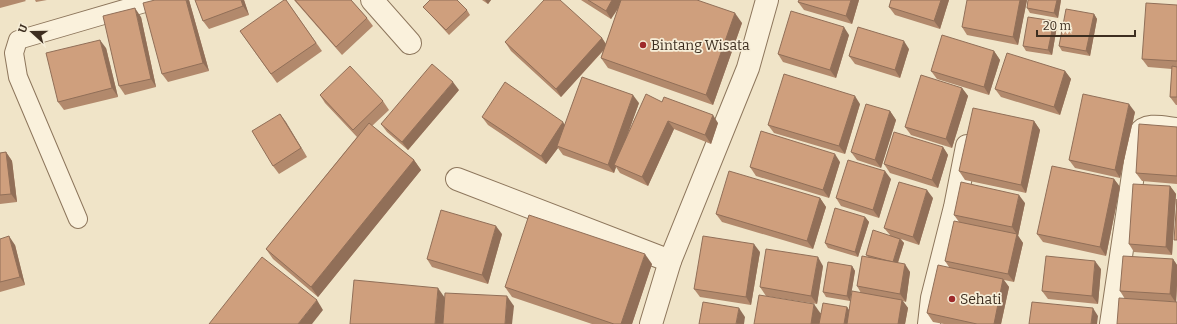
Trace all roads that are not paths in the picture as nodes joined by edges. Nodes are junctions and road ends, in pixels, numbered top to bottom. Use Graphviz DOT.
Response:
graph roads {
  1 [pos="155,0"];
  2 [pos="372,0"];
  3 [pos="767,0"];
  4 [pos="410,43"];
  5 [pos="971,127"];
  6 [pos="1177,129"];
  7 [pos="457,179"];
  8 [pos="78,219"];
  9 [pos="670,261"];
  10 [pos="650,324"];
  11 [pos="929,324"];
  12 [pos="1111,324"];
  1 -- 8 [label="lane"];
  2 -- 4 [label="street"];
  3 -- 9 [label="street"];
  5 -- 11 [label="street"];
  6 -- 12 [label="street"];
  7 -- 9 [label="street"];
  9 -- 10 [label="street"];
}
